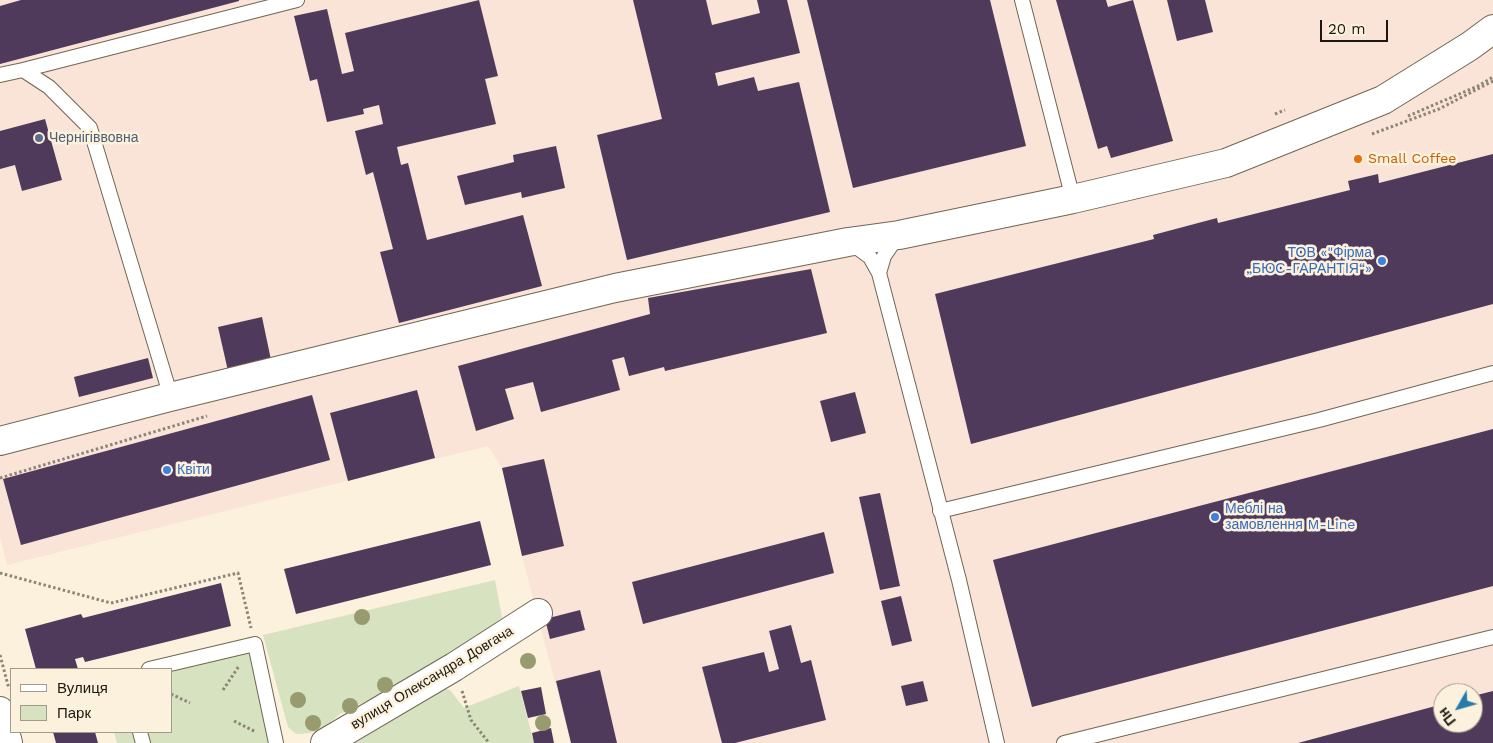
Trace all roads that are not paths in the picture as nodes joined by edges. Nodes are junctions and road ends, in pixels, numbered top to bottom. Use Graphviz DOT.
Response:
graph roads {
  1 [pos="297,0"];
  2 [pos="1022,0"];
  3 [pos="1493,29"];
  4 [pos="23,70"];
  5 [pos="0,75"];
  6 [pos="1073,199"];
  7 [pos="899,235"];
  8 [pos="848,242"];
  9 [pos="879,272"];
  10 [pos="1493,373"];
  11 [pos="170,397"];
  12 [pos="0,441"];
  13 [pos="940,512"];
  14 [pos="538,613"];
  15 [pos="1493,637"];
  16 [pos="154,668"];
  17 [pos="0,711"];
  18 [pos="8,743"];
  19 [pos="276,743"];
  20 [pos="325,743"];
  21 [pos="997,743"];
  22 [pos="1064,743"];
  1 -- 4 [label="lane"];
  2 -- 6 [label="lane"];
  3 -- 6 [label="street"];
  4 -- 5 [label="lane"];
  4 -- 11 [label="lane"];
  6 -- 7 [label="street"];
  7 -- 8 [label="street"];
  7 -- 9 [label="lane"];
  8 -- 9 [label="lane"];
  8 -- 11 [label="street"];
  9 -- 13 [label="lane"];
  10 -- 13 [label="lane"];
  11 -- 12 [label="street"];
  13 -- 21 [label="lane"];
  14 -- 20 [label="street, вулиця Олександра Довгача"];
  15 -- 22 [label="lane"];
  16 -- 19 [label="lane"];
  17 -- 18 [label="street"];
}
